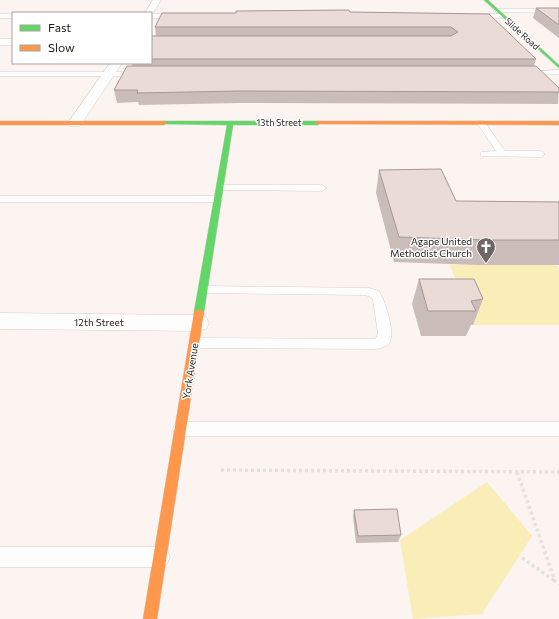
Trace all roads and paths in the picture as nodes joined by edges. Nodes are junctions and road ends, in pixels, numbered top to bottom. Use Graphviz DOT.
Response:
graph roads {
  1 [pos="157,0"];
  2 [pos="486,0"];
  3 [pos="559,11"];
  4 [pos="150,12"];
  5 [pos="500,14"];
  6 [pos="0,16"];
  7 [pos="12,16"];
  8 [pos="152,16"];
  9 [pos="182,16"];
  10 [pos="472,16"];
  11 [pos="0,42"];
  12 [pos="12,42"];
  13 [pos="115,64"];
  14 [pos="559,67"];
  15 [pos="559,72"];
  16 [pos="0,74"];
  17 [pos="108,74"];
  18 [pos="148,74"];
  19 [pos="516,74"];
  20 [pos="0,123"];
  21 [pos="75,123"];
  22 [pos="230,123"];
  23 [pos="481,123"];
  24 [pos="559,123"];
  25 [pos="484,154"];
  26 [pos="502,154"];
  27 [pos="541,154"];
  28 [pos="220,188"];
  29 [pos="322,188"];
  30 [pos="0,199"];
  31 [pos="218,199"];
  32 [pos="203,290"];
  33 [pos="0,321"];
  34 [pos="197,333"];
  35 [pos="181,429"];
  36 [pos="559,429"];
  37 [pos="221,470"];
  38 [pos="517,472"];
  39 [pos="559,472"];
  40 [pos="160,556"];
  41 [pos="0,557"];
  42 [pos="522,558"];
  43 [pos="555,581"];
  44 [pos="559,585"];
  45 [pos="150,619"];
  1 -- 4 [label="street"];
  2 -- 5 [label="street, Slide Road"];
  3 -- 5 [label="lane"];
  5 -- 10 [label="lane"];
  5 -- 14 [label="street, Slide Road"];
  6 -- 7 [label="lane"];
  8 -- 9 [label="lane"];
  11 -- 12 [label="street"];
  13 -- 17 [label="street"];
  15 -- 19 [label="lane"];
  16 -- 17 [label="lane"];
  17 -- 18 [label="lane"];
  17 -- 21 [label="street"];
  20 -- 21 [label="street, 13th Street"];
  21 -- 22 [label="street, 13th Street"];
  22 -- 23 [label="street, 13th Street"];
  22 -- 28 [label="street, York Avenue"];
  23 -- 24 [label="street, 13th Street"];
  23 -- 26 [label="lane"];
  25 -- 26 [label="lane"];
  26 -- 27 [label="lane"];
  28 -- 29 [label="lane"];
  28 -- 31 [label="street, York Avenue"];
  30 -- 31 [label="lane"];
  31 -- 32 [label="street, York Avenue"];
  32 -- 34 [label="street, York Avenue"];
  32 -- 34 [label="lane"];
  33 -- 34 [label="street, 12th Street"];
  34 -- 35 [label="street, York Avenue"];
  35 -- 36 [label="lane"];
  35 -- 40 [label="street, York Avenue"];
  37 -- 38 [label="path"];
  38 -- 39 [label="path"];
  38 -- 43 [label="path"];
  40 -- 41 [label="lane"];
  40 -- 45 [label="street, York Avenue"];
  42 -- 43 [label="path"];
  43 -- 44 [label="path"];
}
